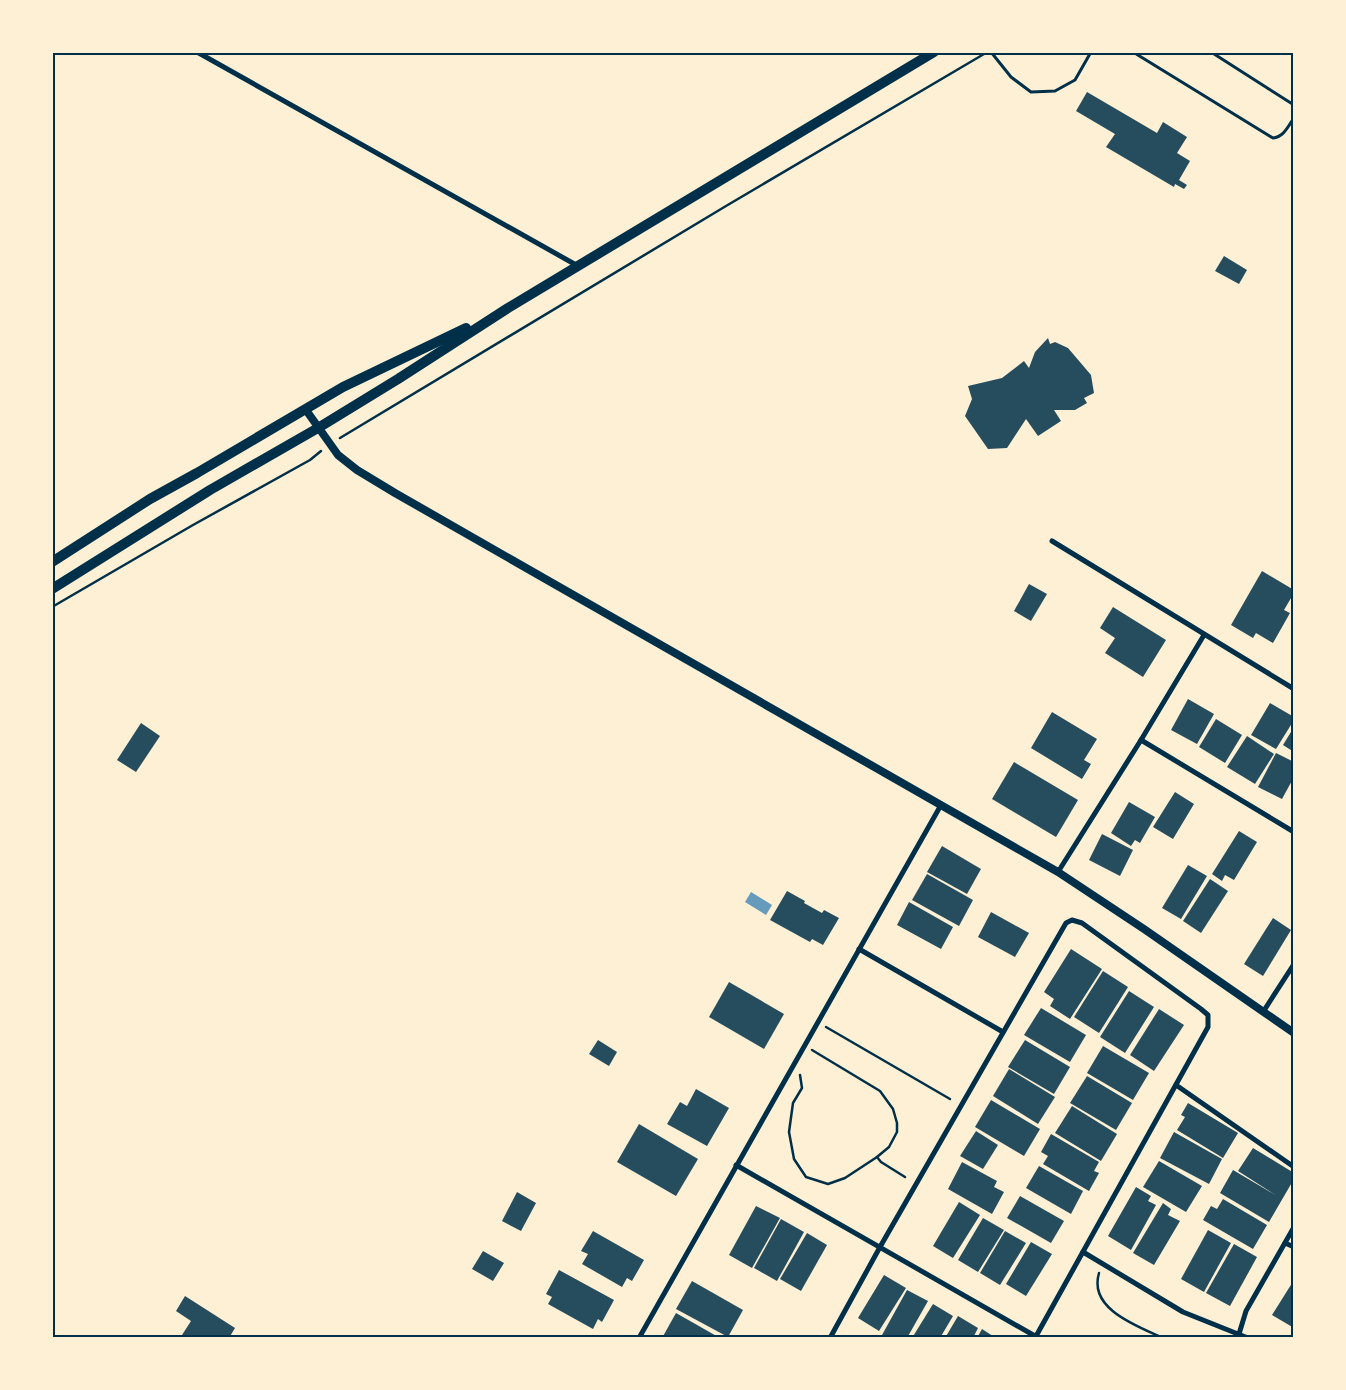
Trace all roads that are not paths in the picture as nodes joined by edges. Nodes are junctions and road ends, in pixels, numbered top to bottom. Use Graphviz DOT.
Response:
graph roads {
  1 [pos="197,52"];
  2 [pos="934,52"];
  3 [pos="992,52"];
  4 [pos="1091,52"];
  5 [pos="1134,52"];
  6 [pos="1211,52"];
  7 [pos="1294,105"];
  8 [pos="1294,118"];
  9 [pos="579,266"];
  10 [pos="508,308"];
  11 [pos="306,410"];
  12 [pos="318,428"];
  13 [pos="1052,541"];
  14 [pos="52,562"];
  15 [pos="52,589"];
  16 [pos="1204,635"];
  17 [pos="1294,689"];
  18 [pos="1141,740"];
  19 [pos="941,805"];
  20 [pos="1294,832"];
  21 [pos="1058,872"];
  22 [pos="859,949"];
  23 [pos="1294,964"];
  24 [pos="1263,1012"];
  25 [pos="1003,1032"];
  26 [pos="1294,1033"];
  27 [pos="1176,1085"];
  28 [pos="736,1165"];
  29 [pos="1294,1167"];
  30 [pos="1294,1226"];
  31 [pos="1284,1242"];
  32 [pos="880,1247"];
  33 [pos="1294,1247"];
  34 [pos="1083,1252"];
  35 [pos="1239,1334"];
  36 [pos="1035,1337"];
  37 [pos="639,1338"];
  38 [pos="830,1338"];
  39 [pos="1248,1338"];
  1 -- 9 [label="street"];
  2 -- 9 [label="main road"];
  3 -- 4 [label="lane"];
  5 -- 8 [label="lane"];
  6 -- 7 [label="lane"];
  9 -- 10 [label="main road"];
  10 -- 11 [label="main road"];
  10 -- 12 [label="main road"];
  11 -- 12 [label="street"];
  11 -- 14 [label="main road"];
  12 -- 15 [label="main road"];
  12 -- 19 [label="street"];
  13 -- 16 [label="street"];
  16 -- 17 [label="street"];
  16 -- 18 [label="street"];
  18 -- 20 [label="street"];
  18 -- 21 [label="street"];
  19 -- 21 [label="street"];
  19 -- 22 [label="street"];
  21 -- 24 [label="street"];
  22 -- 25 [label="street"];
  22 -- 28 [label="street"];
  23 -- 24 [label="street"];
  24 -- 26 [label="street"];
  25 -- 27 [label="street"];
  25 -- 32 [label="street"];
  27 -- 29 [label="street"];
  27 -- 34 [label="street"];
  28 -- 32 [label="street"];
  28 -- 37 [label="street"];
  30 -- 31 [label="street"];
  31 -- 33 [label="street"];
  31 -- 35 [label="street"];
  32 -- 36 [label="street"];
  32 -- 38 [label="street"];
  34 -- 35 [label="street"];
  34 -- 36 [label="street"];
  35 -- 39 [label="street"];
}
